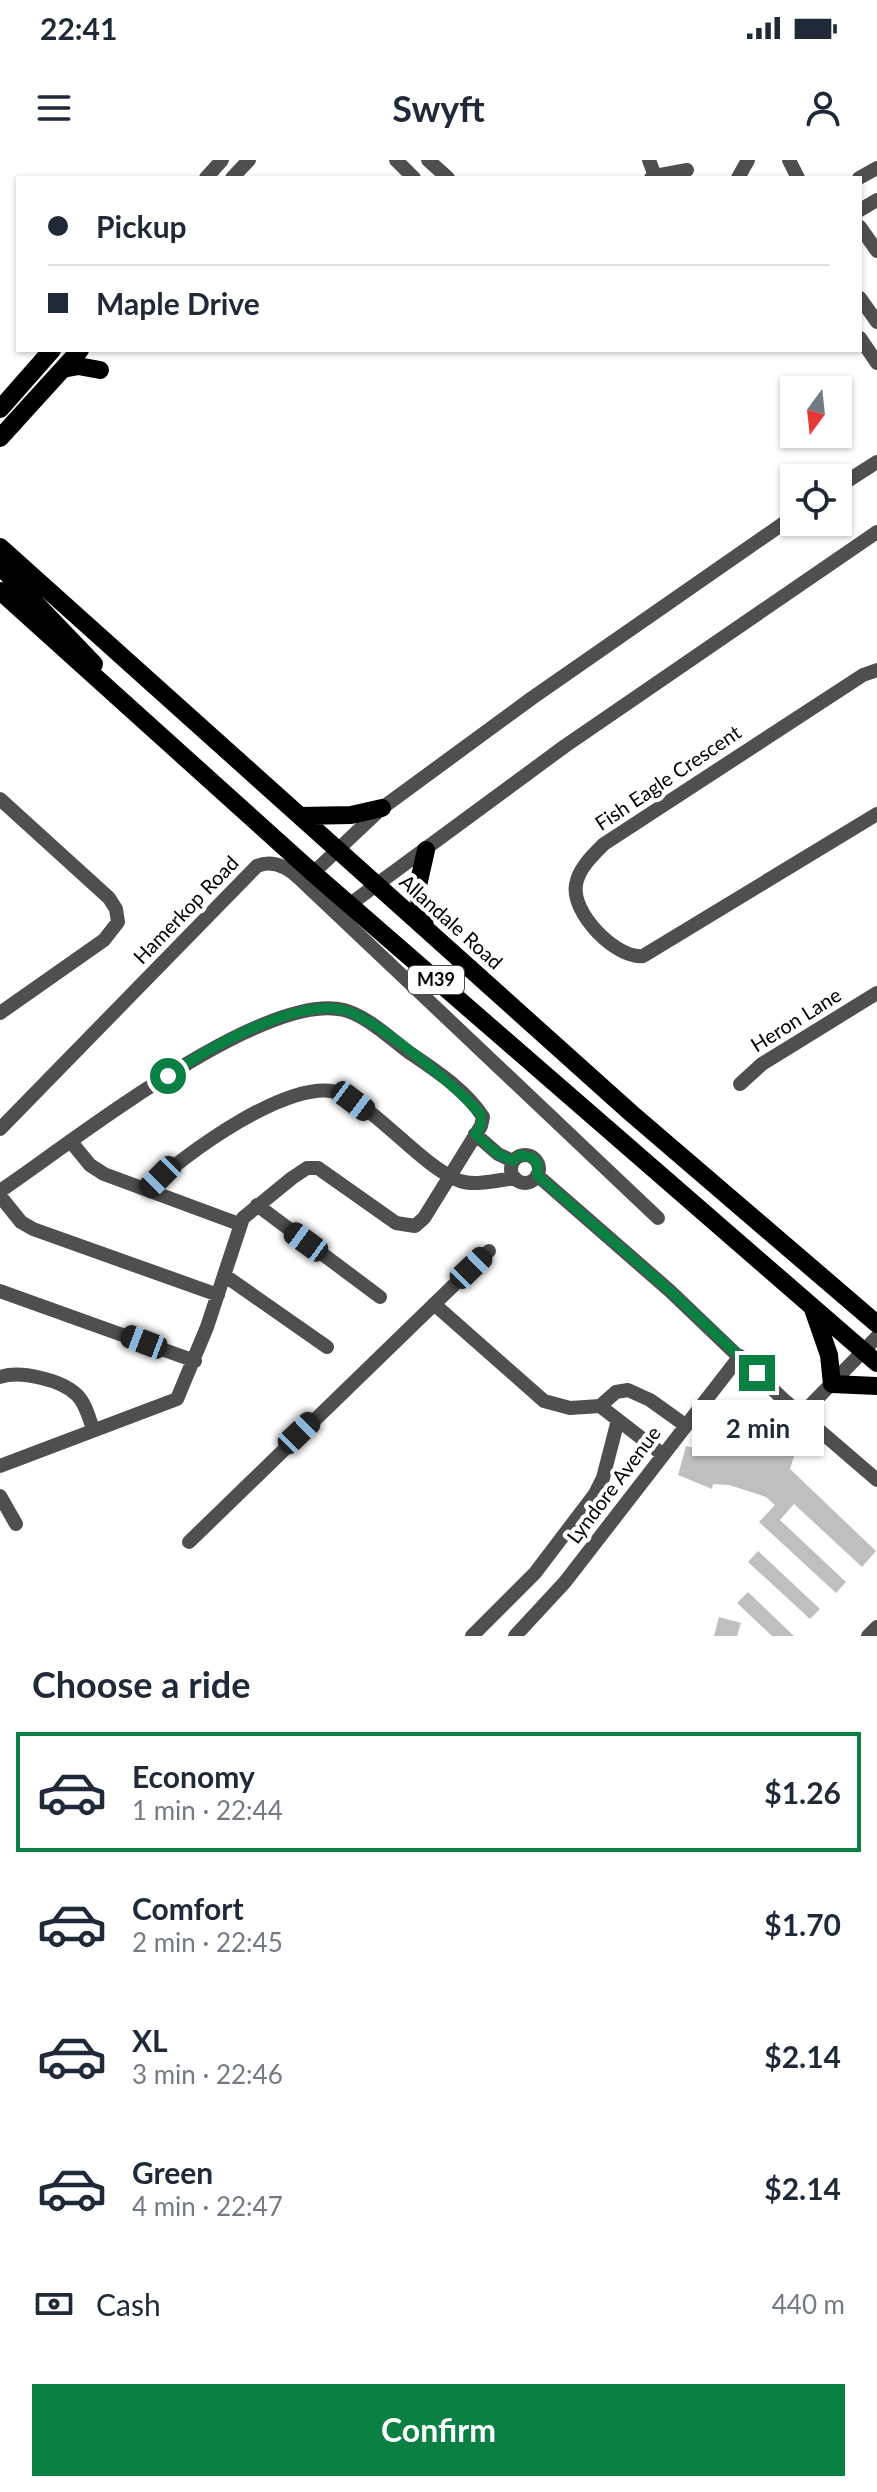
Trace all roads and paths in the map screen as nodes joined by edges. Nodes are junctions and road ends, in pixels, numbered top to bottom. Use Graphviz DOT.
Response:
graph roads {
  1 [pos="222,160"];
  2 [pos="249,160"];
  3 [pos="396,160"];
  4 [pos="428,160"];
  5 [pos="687,170"];
  6 [pos="208,176"];
  7 [pos="234,176"];
  8 [pos="412,176"];
  9 [pos="446,176"];
  10 [pos="658,176"];
  11 [pos="862,230"];
  12 [pos="877,251"];
  13 [pos="862,301"];
  14 [pos="877,322"];
  15 [pos="862,341"];
  16 [pos="50,352"];
  17 [pos="78,352"];
  18 [pos="877,363"];
  19 [pos="63,369"];
  20 [pos="100,370"];
  21 [pos="0,409"];
  22 [pos="0,438"];
  23 [pos="877,462"];
  24 [pos="852,478"];
  25 [pos="780,526"];
  26 [pos="877,532"];
  27 [pos="0,539"];
  28 [pos="0,547"];
  29 [pos="0,566"];
  30 [pos="41,583"];
  31 [pos="0,591"];
  32 [pos="877,670"];
  33 [pos="131,710"];
  34 [pos="0,799"];
  35 [pos="382,808"];
  36 [pos="877,814"];
  37 [pos="300,816"];
  38 [pos="338,850"];
  39 [pos="426,850"];
  40 [pos="313,873"];
  41 [pos="377,885"];
  42 [pos="349,905"];
  43 [pos="425,926"];
  44 [pos="877,993"];
  45 [pos="0,1013"];
  46 [pos="740,1084"];
  47 [pos="0,1129"];
  48 [pos="475,1134"];
  49 [pos="72,1143"];
  50 [pos="513,1161"];
  51 [pos="451,1175"];
  52 [pos="537,1175"];
  53 [pos="515,1178"];
  54 [pos="147,1190"];
  55 [pos="0,1194"];
  56 [pos="257,1205"];
  57 [pos="658,1218"];
  58 [pos="239,1224"];
  59 [pos="489,1251"];
  60 [pos="224,1275"];
  61 [pos="0,1291"];
  62 [pos="218,1295"];
  63 [pos="380,1297"];
  64 [pos="434,1304"];
  65 [pos="812,1306"];
  66 [pos="877,1324"];
  67 [pos="877,1337"];
  68 [pos="327,1347"];
  69 [pos="740,1356"];
  70 [pos="870,1357"];
  71 [pos="195,1361"];
  72 [pos="0,1377"];
  73 [pos="832,1384"];
  74 [pos="877,1386"];
  75 [pos="600,1406"];
  76 [pos="801,1415"];
  77 [pos="618,1420"];
  78 [pos="685,1425"];
  79 [pos="93,1429"];
  80 [pos="662,1454"];
  81 [pos="0,1466"];
  82 [pos="877,1480"];
  83 [pos="0,1496"];
  84 [pos="16,1524"];
  85 [pos="189,1542"];
  86 [pos="877,1627"];
  87 [pos="472,1636"];
  88 [pos="515,1636"];
  89 [pos="868,1636"];
  1 -- 6 [label="street"];
  2 -- 7 [label="street"];
  3 -- 8 [label="street"];
  4 -- 9 [label="street"];
  5 -- 10 [label="street"];
  11 -- 12 [label="street"];
  13 -- 14 [label="street"];
  15 -- 18 [label="street"];
  16 -- 21 [label="main road"];
  17 -- 19 [label="main road"];
  19 -- 20 [label="main road"];
  19 -- 22 [label="main road"];
  23 -- 24 [label="street"];
  25 -- 35 [label="street"];
  26 -- 39 [label="street"];
  27 -- 30 [label="main road"];
  28 -- 30 [label="main road, Allandale Road / M39"];
  29 -- 33 [label="main road"];
  30 -- 37 [label="main road, Allandale Road / M39"];
  31 -- 33 [label="main road, M39"];
  32 -- 36 [label="street, Fish Eagle Crescent"];
  33 -- 40 [label="main road, M39"];
  34 -- 45 [label="street"];
  35 -- 37 [label="main road"];
  35 -- 38 [label="street"];
  37 -- 38 [label="main road, Allandale Road / M39"];
  38 -- 40 [label="street"];
  38 -- 41 [label="main road, Allandale Road / M39"];
  39 -- 41 [label="street"];
  39 -- 43 [label="main road"];
  40 -- 42 [label="main road, M39"];
  41 -- 42 [label="street"];
  41 -- 43 [label="main road, Allandale Road / M39"];
  42 -- 65 [label="main road, M39"];
  43 -- 66 [label="main road, Allandale Road / M39"];
  44 -- 46 [label="street, Heron Lane"];
  47 -- 57 [label="street, Hamerkop Road"];
  48 -- 49 [label="street"];
  48 -- 50 [label="street"];
  48 -- 51 [label="street"];
  49 -- 54 [label="street"];
  49 -- 55 [label="street"];
  50 -- 52 [label="street"];
  50 -- 53 [label="street"];
  51 -- 53 [label="street"];
  51 -- 54 [label="street"];
  51 -- 56 [label="street"];
  52 -- 53 [label="street"];
  52 -- 69 [label="street"];
  54 -- 58 [label="street"];
  55 -- 62 [label="street"];
  56 -- 58 [label="street"];
  56 -- 63 [label="street"];
  58 -- 60 [label="street"];
  59 -- 64 [label="street"];
  60 -- 62 [label="street"];
  60 -- 68 [label="street"];
  61 -- 71 [label="street"];
  62 -- 71 [label="street"];
  64 -- 75 [label="street"];
  64 -- 85 [label="street"];
  65 -- 70 [label="main road, M39"];
  65 -- 73 [label="main road"];
  67 -- 70 [label="street"];
  69 -- 76 [label="street"];
  69 -- 78 [label="street, Lyndore Avenue"];
  70 -- 73 [label="street"];
  71 -- 79 [label="street"];
  72 -- 79 [label="street"];
  73 -- 74 [label="main road"];
  73 -- 76 [label="street"];
  75 -- 77 [label="street"];
  75 -- 78 [label="street"];
  76 -- 82 [label="street"];
  77 -- 80 [label="street"];
  77 -- 87 [label="street"];
  78 -- 80 [label="street, Lyndore Avenue"];
  79 -- 81 [label="street"];
  80 -- 88 [label="street, Lyndore Avenue"];
  83 -- 84 [label="street"];
  86 -- 89 [label="street"];
}
